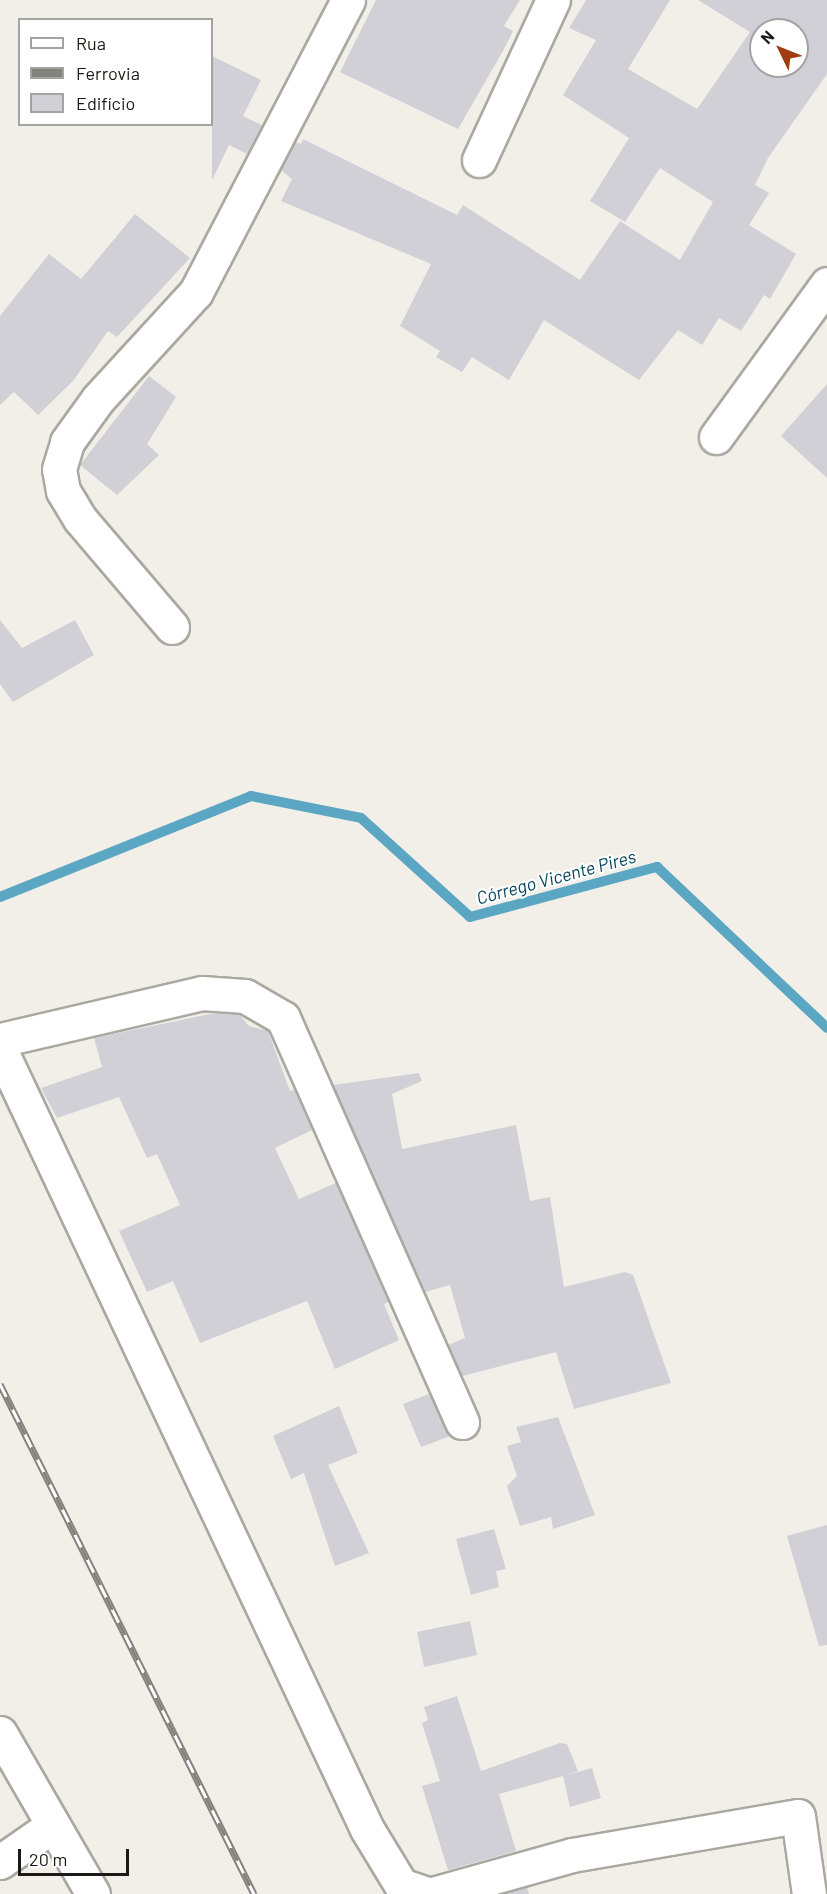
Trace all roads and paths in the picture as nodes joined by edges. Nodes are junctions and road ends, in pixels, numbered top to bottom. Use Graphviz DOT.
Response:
graph roads {
  1 [pos="348,0"];
  2 [pos="553,0"];
  3 [pos="479,160"];
  4 [pos="827,284"];
  5 [pos="716,437"];
  6 [pos="172,627"];
  7 [pos="0,1040"];
  8 [pos="0,1049"];
  9 [pos="462,1422"];
  10 [pos="0,1733"];
  11 [pos="52,1826"];
  12 [pos="0,1862"];
  13 [pos="93,1894"];
  14 [pos="422,1894"];
  15 [pos="809,1894"];
  1 -- 6 [label="street"];
  2 -- 3 [label="street"];
  4 -- 5 [label="street"];
  7 -- 9 [label="street"];
  8 -- 14 [label="street"];
  10 -- 11 [label="street"];
  11 -- 12 [label="street"];
  11 -- 13 [label="street"];
  14 -- 15 [label="street"];
}
